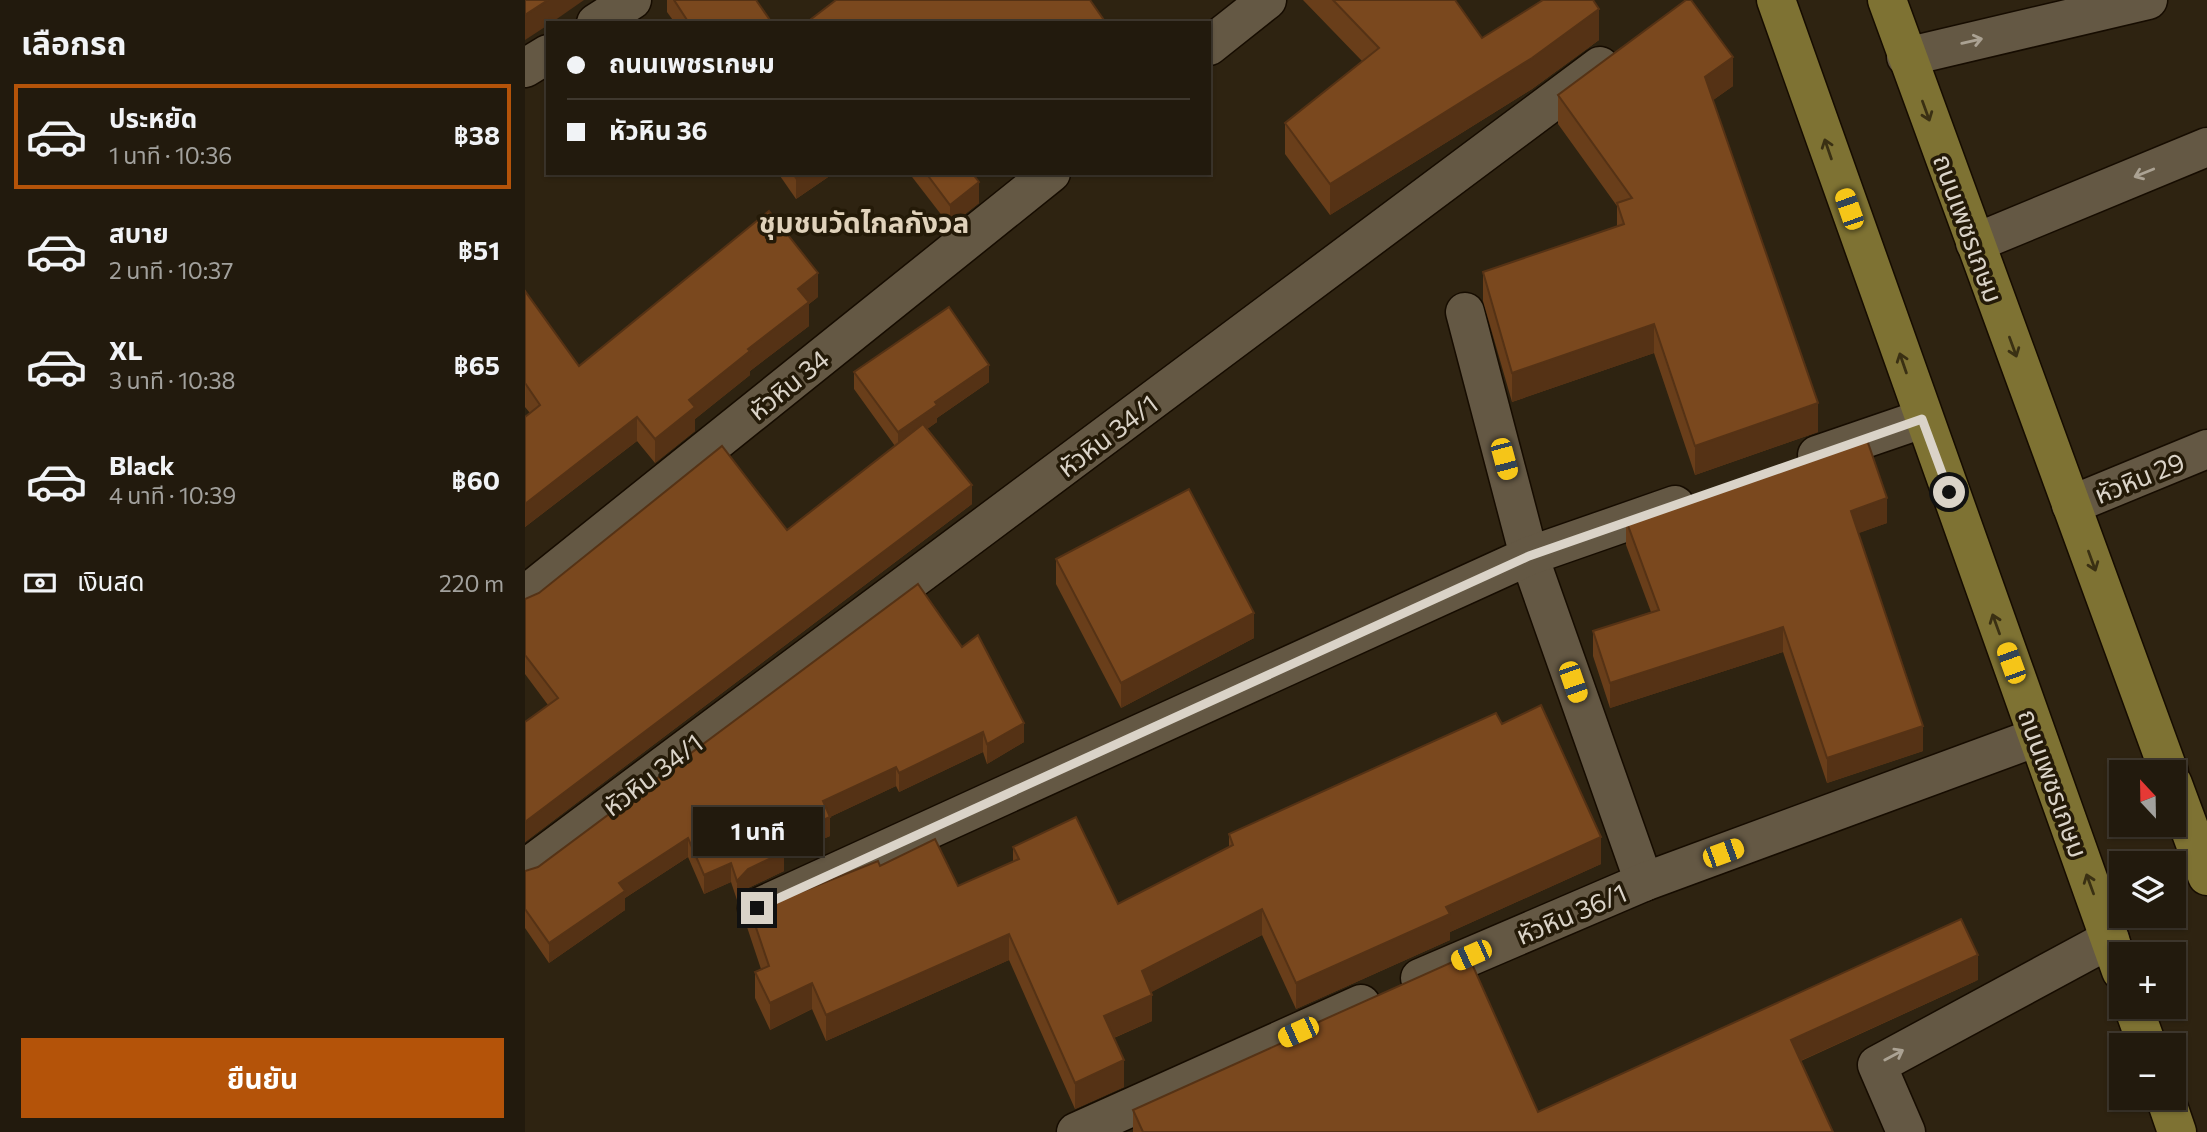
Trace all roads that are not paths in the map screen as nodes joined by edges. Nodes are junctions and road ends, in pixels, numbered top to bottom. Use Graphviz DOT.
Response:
graph roads {
  1 [pos="632,0"];
  2 [pos="1267,0"];
  3 [pos="1776,0"];
  4 [pos="1887,0"];
  5 [pos="2148,0"];
  6 [pos="599,21"];
  7 [pos="1632,42"];
  8 [pos="1211,44"];
  9 [pos="546,55"];
  10 [pos="1906,57"];
  11 [pos="525,68"];
  12 [pos="2207,147"];
  13 [pos="1049,175"];
  14 [pos="1975,243"];
  15 [pos="1465,312"];
  16 [pos="1922,419"];
  17 [pos="2207,449"];
  18 [pos="1778,469"];
  19 [pos="1713,492"];
  20 [pos="2071,505"];
  21 [pos="1529,556"];
  22 [pos="525,595"];
  23 [pos="2037,737"];
  24 [pos="2165,760"];
  25 [pos="2186,819"];
  26 [pos="525,869"];
  27 [pos="2207,876"];
  28 [pos="1644,882"];
  29 [pos="757,908"];
  30 [pos="2110,942"];
  31 [pos="2109,958"];
  32 [pos="2169,1110"];
  33 [pos="1076,1132"];
  34 [pos="1906,1132"];
  35 [pos="2177,1132"];
  1 -- 6 [label="street"];
  2 -- 8 [label="street"];
  16 -- 3 [label="main road, ถนนเพชรเกษม, one-way"];
  4 -- 10 [label="main road, ถนนเพชรเกษม"];
  10 -- 5 [label="street, one-way"];
  7 -- 26 [label="street, หัวหิน 34/1"];
  9 -- 11 [label="street"];
  10 -- 14 [label="main road, ถนนเพชรเกษม, one-way"];
  12 -- 14 [label="street, one-way"];
  13 -- 22 [label="street, หัวหิน 34"];
  14 -- 20 [label="main road, ถนนเพชรเกษม, one-way"];
  15 -- 21 [label="street"];
  16 -- 18 [label="street"];
  23 -- 16 [label="main road, ถนนเพชรเกษม, one-way"];
  17 -- 20 [label="street, หัวหิน 29"];
  19 -- 21 [label="street"];
  20 -- 24 [label="main road, ถนนเพชรเกษม, one-way"];
  21 -- 28 [label="street"];
  21 -- 29 [label="street"];
  23 -- 28 [label="street, หัวหิน 36/1"];
  30 -- 23 [label="main road, ถนนเพชรเกษม, one-way"];
  25 -- 27 [label="main road"];
  28 -- 33 [label="street, หัวหิน 36/1"];
  34 -- 31 [label="street, one-way"];
  32 -- 35 [label="main road"];
}
